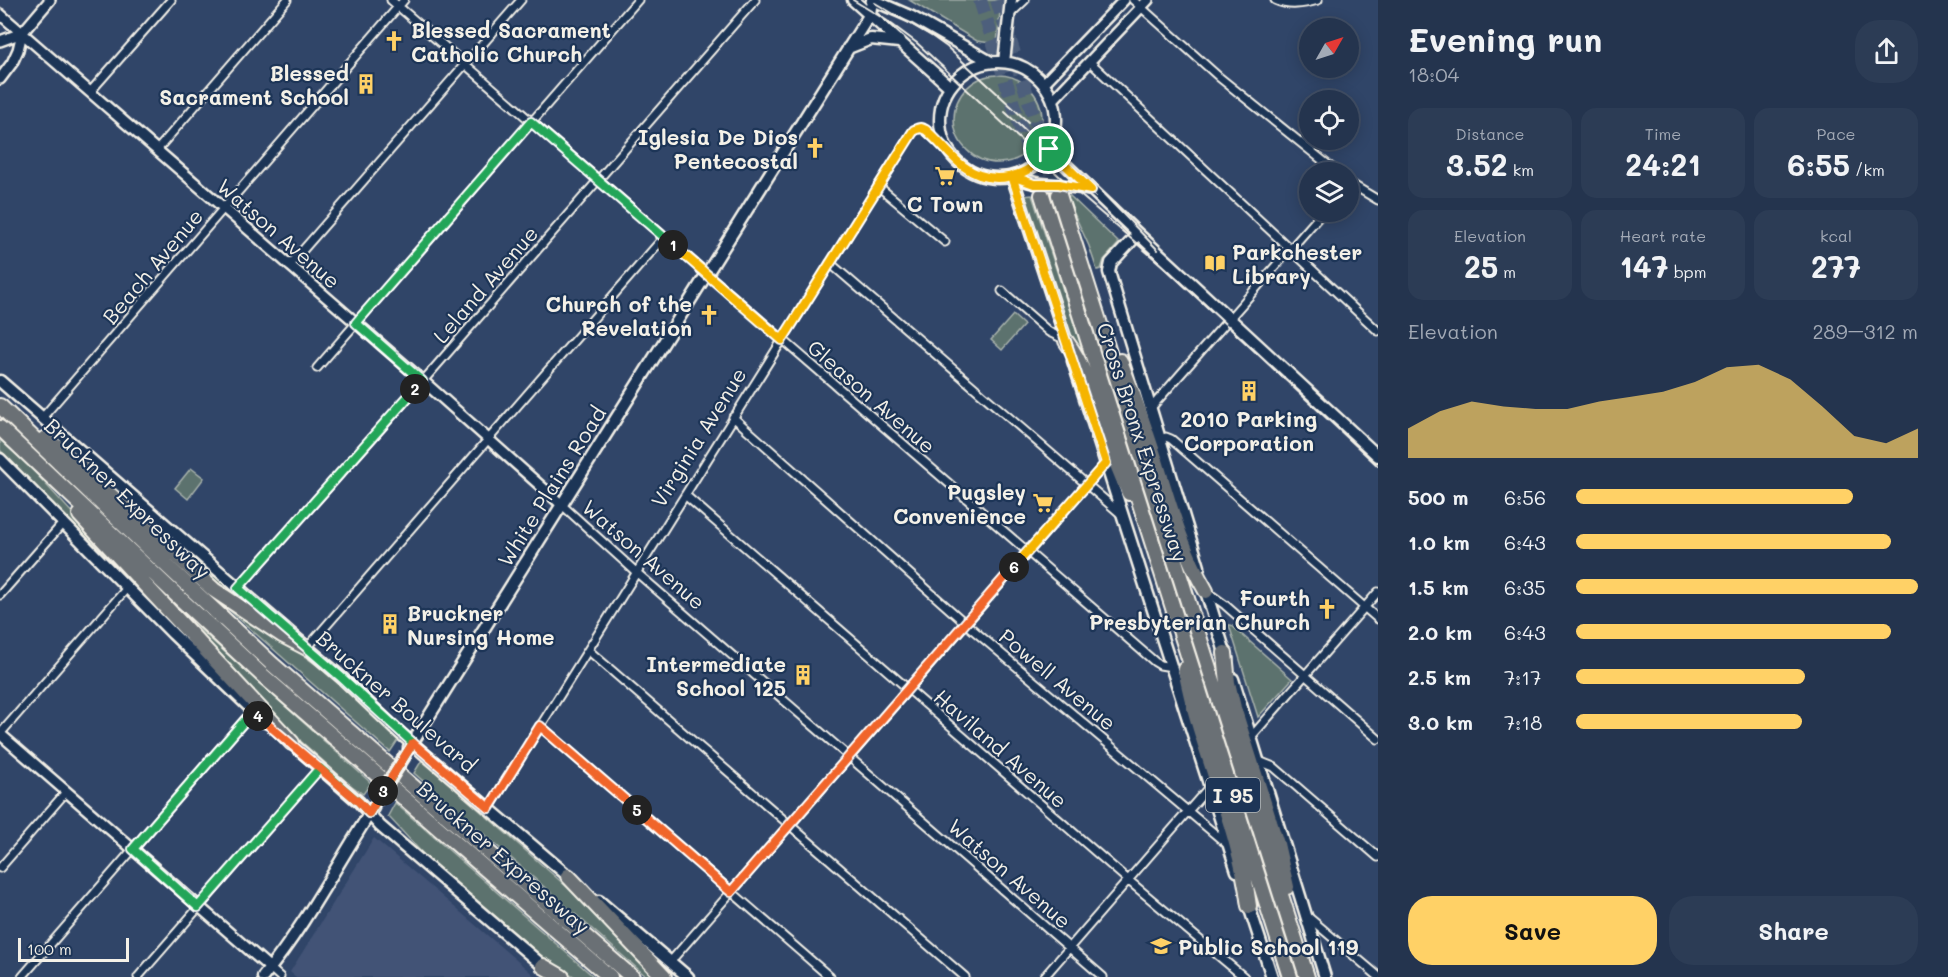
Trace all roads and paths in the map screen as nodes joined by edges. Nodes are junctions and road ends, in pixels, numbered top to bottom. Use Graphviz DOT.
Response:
graph roads {
  1 [pos="50,0"];
  2 [pos="171,0"];
  3 [pos="287,0"];
  4 [pos="391,0"];
  5 [pos="404,0"];
  6 [pos="521,0"];
  7 [pos="638,0"];
  8 [pos="755,0"];
  9 [pos="853,0"];
  10 [pos="872,0"];
  11 [pos="1011,0"];
  12 [pos="1025,0"];
  13 [pos="1124,0"];
  14 [pos="1133,0"];
  15 [pos="1148,0"];
  16 [pos="1275,0"];
  17 [pos="1318,0"];
  18 [pos="888,3"];
  19 [pos="398,6"];
  20 [pos="1141,8"];
  21 [pos="0,14"];
  22 [pos="870,14"];
  23 [pos="1009,15"];
  24 [pos="22,33"];
  25 [pos="0,41"];
  26 [pos="899,42"];
  27 [pos="848,48"];
  28 [pos="991,62"];
  29 [pos="1004,62"];
  30 [pos="1090,62"];
  31 [pos="465,64"];
  32 [pos="0,79"];
  33 [pos="1044,83"];
  34 [pos="950,87"];
  35 [pos="90,92"];
  36 [pos="1053,100"];
  37 [pos="531,122"];
  38 [pos="1049,149"];
  39 [pos="157,150"];
  40 [pos="953,156"];
  41 [pos="1324,162"];
  42 [pos="1013,176"];
  43 [pos="598,180"];
  44 [pos="878,186"];
  45 [pos="1359,188"];
  46 [pos="1091,190"];
  47 [pos="1042,195"];
  48 [pos="1059,195"];
  49 [pos="1378,200"];
  50 [pos="223,208"];
  51 [pos="1314,222"];
  52 [pos="1138,234"];
  53 [pos="664,237"];
  54 [pos="945,242"];
  55 [pos="1074,244"];
  56 [pos="1290,249"];
  57 [pos="830,263"];
  58 [pos="289,266"];
  59 [pos="706,274"];
  60 [pos="1002,291"];
  61 [pos="1229,318"];
  62 [pos="356,323"];
  63 [pos="1378,331"];
  64 [pos="782,340"];
  65 [pos="1066,340"];
  66 [pos="317,368"];
  67 [pos="0,381"];
  68 [pos="422,381"];
  69 [pos="0,406"];
  70 [pos="1150,409"];
  71 [pos="733,417"];
  72 [pos="42,418"];
  73 [pos="15,419"];
  74 [pos="0,428"];
  75 [pos="489,439"];
  76 [pos="1160,439"];
  77 [pos="1378,456"];
  78 [pos="0,459"];
  79 [pos="1106,463"];
  80 [pos="41,466"];
  81 [pos="1086,484"];
  82 [pos="685,495"];
  83 [pos="562,505"];
  84 [pos="1122,515"];
  85 [pos="64,522"];
  86 [pos="1027,552"];
  87 [pos="1159,563"];
  88 [pos="636,572"];
  89 [pos="127,588"];
  90 [pos="238,588"];
  91 [pos="1206,591"];
  92 [pos="1378,592"];
  93 [pos="0,595"];
  94 [pos="1365,607"];
  95 [pos="1175,614"];
  96 [pos="1378,619"];
  97 [pos="965,623"];
  98 [pos="307,648"];
  99 [pos="588,650"];
  100 [pos="1225,653"];
  101 [pos="1172,667"];
  102 [pos="1306,676"];
  103 [pos="908,689"];
  104 [pos="253,711"];
  105 [pos="540,726"];
  106 [pos="0,734"];
  107 [pos="1251,737"];
  108 [pos="1378,739"];
  109 [pos="292,743"];
  110 [pos="413,743"];
  111 [pos="849,757"];
  112 [pos="1259,761"];
  113 [pos="320,768"];
  114 [pos="1209,787"];
  115 [pos="66,792"];
  116 [pos="489,808"];
  117 [pos="1187,811"];
  118 [pos="369,813"];
  119 [pos="790,825"];
  120 [pos="1228,845"];
  121 [pos="133,849"];
  122 [pos="1378,857"];
  123 [pos="0,868"];
  124 [pos="568,876"];
  125 [pos="1128,880"];
  126 [pos="731,892"];
  127 [pos="1249,906"];
  128 [pos="198,907"];
  129 [pos="1306,915"];
  130 [pos="1069,948"];
  131 [pos="670,962"];
  132 [pos="543,966"];
  133 [pos="266,973"];
  134 [pos="1378,976"];
  135 [pos="22,977"];
  136 [pos="138,977"];
  137 [pos="280,977"];
  138 [pos="556,977"];
  139 [pos="562,977"];
  140 [pos="610,977"];
  141 [pos="632,977"];
  142 [pos="664,977"];
  143 [pos="688,977"];
  144 [pos="830,977"];
  145 [pos="966,977"];
  146 [pos="1044,977"];
  147 [pos="1103,977"];
  148 [pos="1244,977"];
  149 [pos="1272,977"];
  150 [pos="1290,977"];
  151 [pos="1307,977"];
  152 [pos="1325,977"];
  1 -- 24 [label="street"];
  2 -- 35 [label="street"];
  3 -- 39 [label="street"];
  4 -- 19 [label="street, Gleason Avenue"];
  5 -- 19 [label="street, Beach Avenue"];
  6 -- 31 [label="street"];
  7 -- 37 [label="street"];
  8 -- 43 [label="street, Leland Avenue"];
  9 -- 22 [label="main road"];
  10 -- 18 [label="main road"];
  10 -- 22 [label="main road, White Plains Road"];
  11 -- 23 [label="main road"];
  12 -- 23 [label="street"];
  13 -- 33 [label="street"];
  14 -- 20 [label="street"];
  15 -- 20 [label="street"];
  16 -- 17 [label="street"];
  18 -- 22 [label="main road, White Plains Road"];
  18 -- 28 [label="main road"];
  19 -- 31 [label="street, Gleason Avenue"];
  19 -- 50 [label="street, Beach Avenue"];
  20 -- 30 [label="street"];
  20 -- 41 [label="street"];
  21 -- 24 [label="street, Watson Avenue"];
  22 -- 26 [label="main road"];
  22 -- 27 [label="main road, White Plains Road"];
  23 -- 29 [label="main road"];
  24 -- 25 [label="street"];
  24 -- 32 [label="street"];
  24 -- 35 [label="street, Watson Avenue"];
  26 -- 27 [label="main road"];
  26 -- 34 [label="main road"];
  27 -- 59 [label="main road, White Plains Road"];
  28 -- 29 [label="main road"];
  28 -- 34 [label="main road"];
  29 -- 33 [label="main road"];
  30 -- 36 [label="street"];
  30 -- 56 [label="street"];
  31 -- 37 [label="street, Gleason Avenue"];
  31 -- 58 [label="street"];
  33 -- 36 [label="main road"];
  34 -- 40 [label="main road"];
  35 -- 39 [label="street, Watson Avenue"];
  36 -- 38 [label="main road"];
  37 -- 43 [label="street, Gleason Avenue"];
  37 -- 62 [label="street"];
  38 -- 42 [label="main road"];
  38 -- 46 [label="main road"];
  39 -- 50 [label="street, Watson Avenue"];
  40 -- 42 [label="main road"];
  40 -- 44 [label="street, Virginia Avenue"];
  42 -- 46 [label="main road"];
  42 -- 65 [label="main road"];
  43 -- 53 [label="street, Gleason Avenue"];
  43 -- 68 [label="street, Leland Avenue"];
  44 -- 54 [label="street"];
  44 -- 57 [label="street, Virginia Avenue"];
  45 -- 49 [label="street"];
  46 -- 52 [label="main road"];
  47 -- 87 [label="highway, Cross Bronx Expressway / I 95"];
  48 -- 55 [label="highway, Cross Bronx Expressway / I 95"];
  50 -- 58 [label="street, Watson Avenue"];
  50 -- 72 [label="street, Beach Avenue"];
  51 -- 56 [label="street"];
  52 -- 61 [label="main road"];
  52 -- 70 [label="main road"];
  53 -- 59 [label="street, Gleason Avenue"];
  53 -- 75 [label="street"];
  55 -- 91 [label="highway"];
  55 -- 151 [label="highway, Cross Bronx Expressway / I 95"];
  56 -- 61 [label="street"];
  56 -- 63 [label="street"];
  57 -- 64 [label="street, Virginia Avenue"];
  57 -- 81 [label="street"];
  58 -- 62 [label="street, Watson Avenue"];
  59 -- 64 [label="street, Gleason Avenue"];
  59 -- 83 [label="main road, White Plains Road"];
  60 -- 65 [label="street"];
  61 -- 70 [label="street"];
  61 -- 77 [label="main road"];
  62 -- 66 [label="street"];
  62 -- 68 [label="street, Watson Avenue"];
  64 -- 71 [label="street, Virginia Avenue"];
  64 -- 86 [label="street, Gleason Avenue"];
  65 -- 79 [label="main road"];
  65 -- 87 [label="highway"];
  67 -- 72 [label="main road, Bruckner Boulevard"];
  68 -- 75 [label="street, Watson Avenue"];
  68 -- 90 [label="street, Leland Avenue"];
  69 -- 73 [label="highway, Bruckner Expressway"];
  70 -- 76 [label="main road"];
  71 -- 82 [label="street, Virginia Avenue"];
  71 -- 97 [label="street, Powell Avenue"];
  72 -- 90 [label="main road, Bruckner Boulevard"];
  73 -- 98 [label="highway"];
  73 -- 141 [label="highway, Bruckner Expressway"];
  74 -- 80 [label="highway, Bruckner Expressway"];
  75 -- 83 [label="street, Watson Avenue"];
  75 -- 98 [label="street"];
  76 -- 91 [label="main road"];
  76 -- 94 [label="street"];
  78 -- 85 [label="main road"];
  79 -- 81 [label="street"];
  79 -- 84 [label="main road"];
  80 -- 109 [label="highway"];
  80 -- 140 [label="highway, Bruckner Expressway"];
  81 -- 84 [label="street"];
  81 -- 86 [label="street"];
  82 -- 88 [label="street, Virginia Avenue"];
  82 -- 103 [label="street, Haviland Avenue"];
  83 -- 88 [label="street, Watson Avenue"];
  83 -- 110 [label="main road, White Plains Road"];
  84 -- 101 [label="main road"];
  85 -- 89 [label="main road"];
  85 -- 93 [label="street"];
  86 -- 97 [label="street"];
  86 -- 101 [label="street, Gleason Avenue"];
  87 -- 95 [label="highway, Cross Bronx Expressway / I 95"];
  88 -- 99 [label="street, Virginia Avenue"];
  88 -- 111 [label="street, Watson Avenue"];
  89 -- 104 [label="main road"];
  89 -- 106 [label="street"];
  90 -- 98 [label="main road, Bruckner Boulevard"];
  91 -- 100 [label="main road"];
  91 -- 102 [label="street"];
  92 -- 94 [label="street"];
  94 -- 96 [label="street"];
  94 -- 102 [label="street"];
  95 -- 127 [label="highway"];
  95 -- 150 [label="highway, Cross Bronx Expressway / I 95"];
  97 -- 103 [label="street"];
  97 -- 117 [label="street, Powell Avenue"];
  98 -- 110 [label="main road, Bruckner Boulevard"];
  99 -- 105 [label="street, Virginia Avenue"];
  99 -- 119 [label="street"];
  100 -- 107 [label="main road"];
  100 -- 151 [label="highway"];
  101 -- 114 [label="main road"];
  102 -- 107 [label="street"];
  102 -- 108 [label="street"];
  103 -- 111 [label="street"];
  103 -- 125 [label="street, Haviland Avenue"];
  104 -- 109 [label="main road"];
  104 -- 121 [label="street"];
  105 -- 116 [label="street, Virginia Avenue"];
  105 -- 126 [label="street"];
  106 -- 115 [label="street"];
  107 -- 112 [label="main road"];
  109 -- 113 [label="main road"];
  110 -- 116 [label="main road, Bruckner Boulevard"];
  110 -- 118 [label="main road, White Plains Road, bridge"];
  111 -- 119 [label="street"];
  111 -- 130 [label="street, Watson Avenue"];
  112 -- 122 [label="street"];
  112 -- 129 [label="main road"];
  113 -- 118 [label="main road"];
  113 -- 128 [label="street"];
  114 -- 117 [label="street"];
  114 -- 120 [label="main road"];
  115 -- 121 [label="street"];
  115 -- 123 [label="street"];
  116 -- 124 [label="main road, Bruckner Boulevard"];
  117 -- 120 [label="street, Powell Avenue"];
  117 -- 125 [label="street"];
  118 -- 132 [label="main road"];
  118 -- 133 [label="main road, White Plains Road"];
  119 -- 126 [label="street"];
  119 -- 145 [label="street"];
  120 -- 127 [label="main road"];
  121 -- 128 [label="street"];
  121 -- 135 [label="street"];
  124 -- 131 [label="main road, Bruckner Boulevard"];
  124 -- 142 [label="highway"];
  125 -- 130 [label="street"];
  125 -- 148 [label="street, Haviland Avenue"];
  126 -- 131 [label="street"];
  126 -- 144 [label="street"];
  127 -- 149 [label="main road"];
  128 -- 133 [label="street"];
  128 -- 136 [label="street"];
  129 -- 134 [label="street"];
  129 -- 152 [label="main road"];
  130 -- 146 [label="street"];
  130 -- 147 [label="street, Watson Avenue"];
  131 -- 143 [label="main road, Bruckner Boulevard"];
  132 -- 138 [label="main road"];
  132 -- 139 [label="highway"];
  133 -- 137 [label="street"];
}
